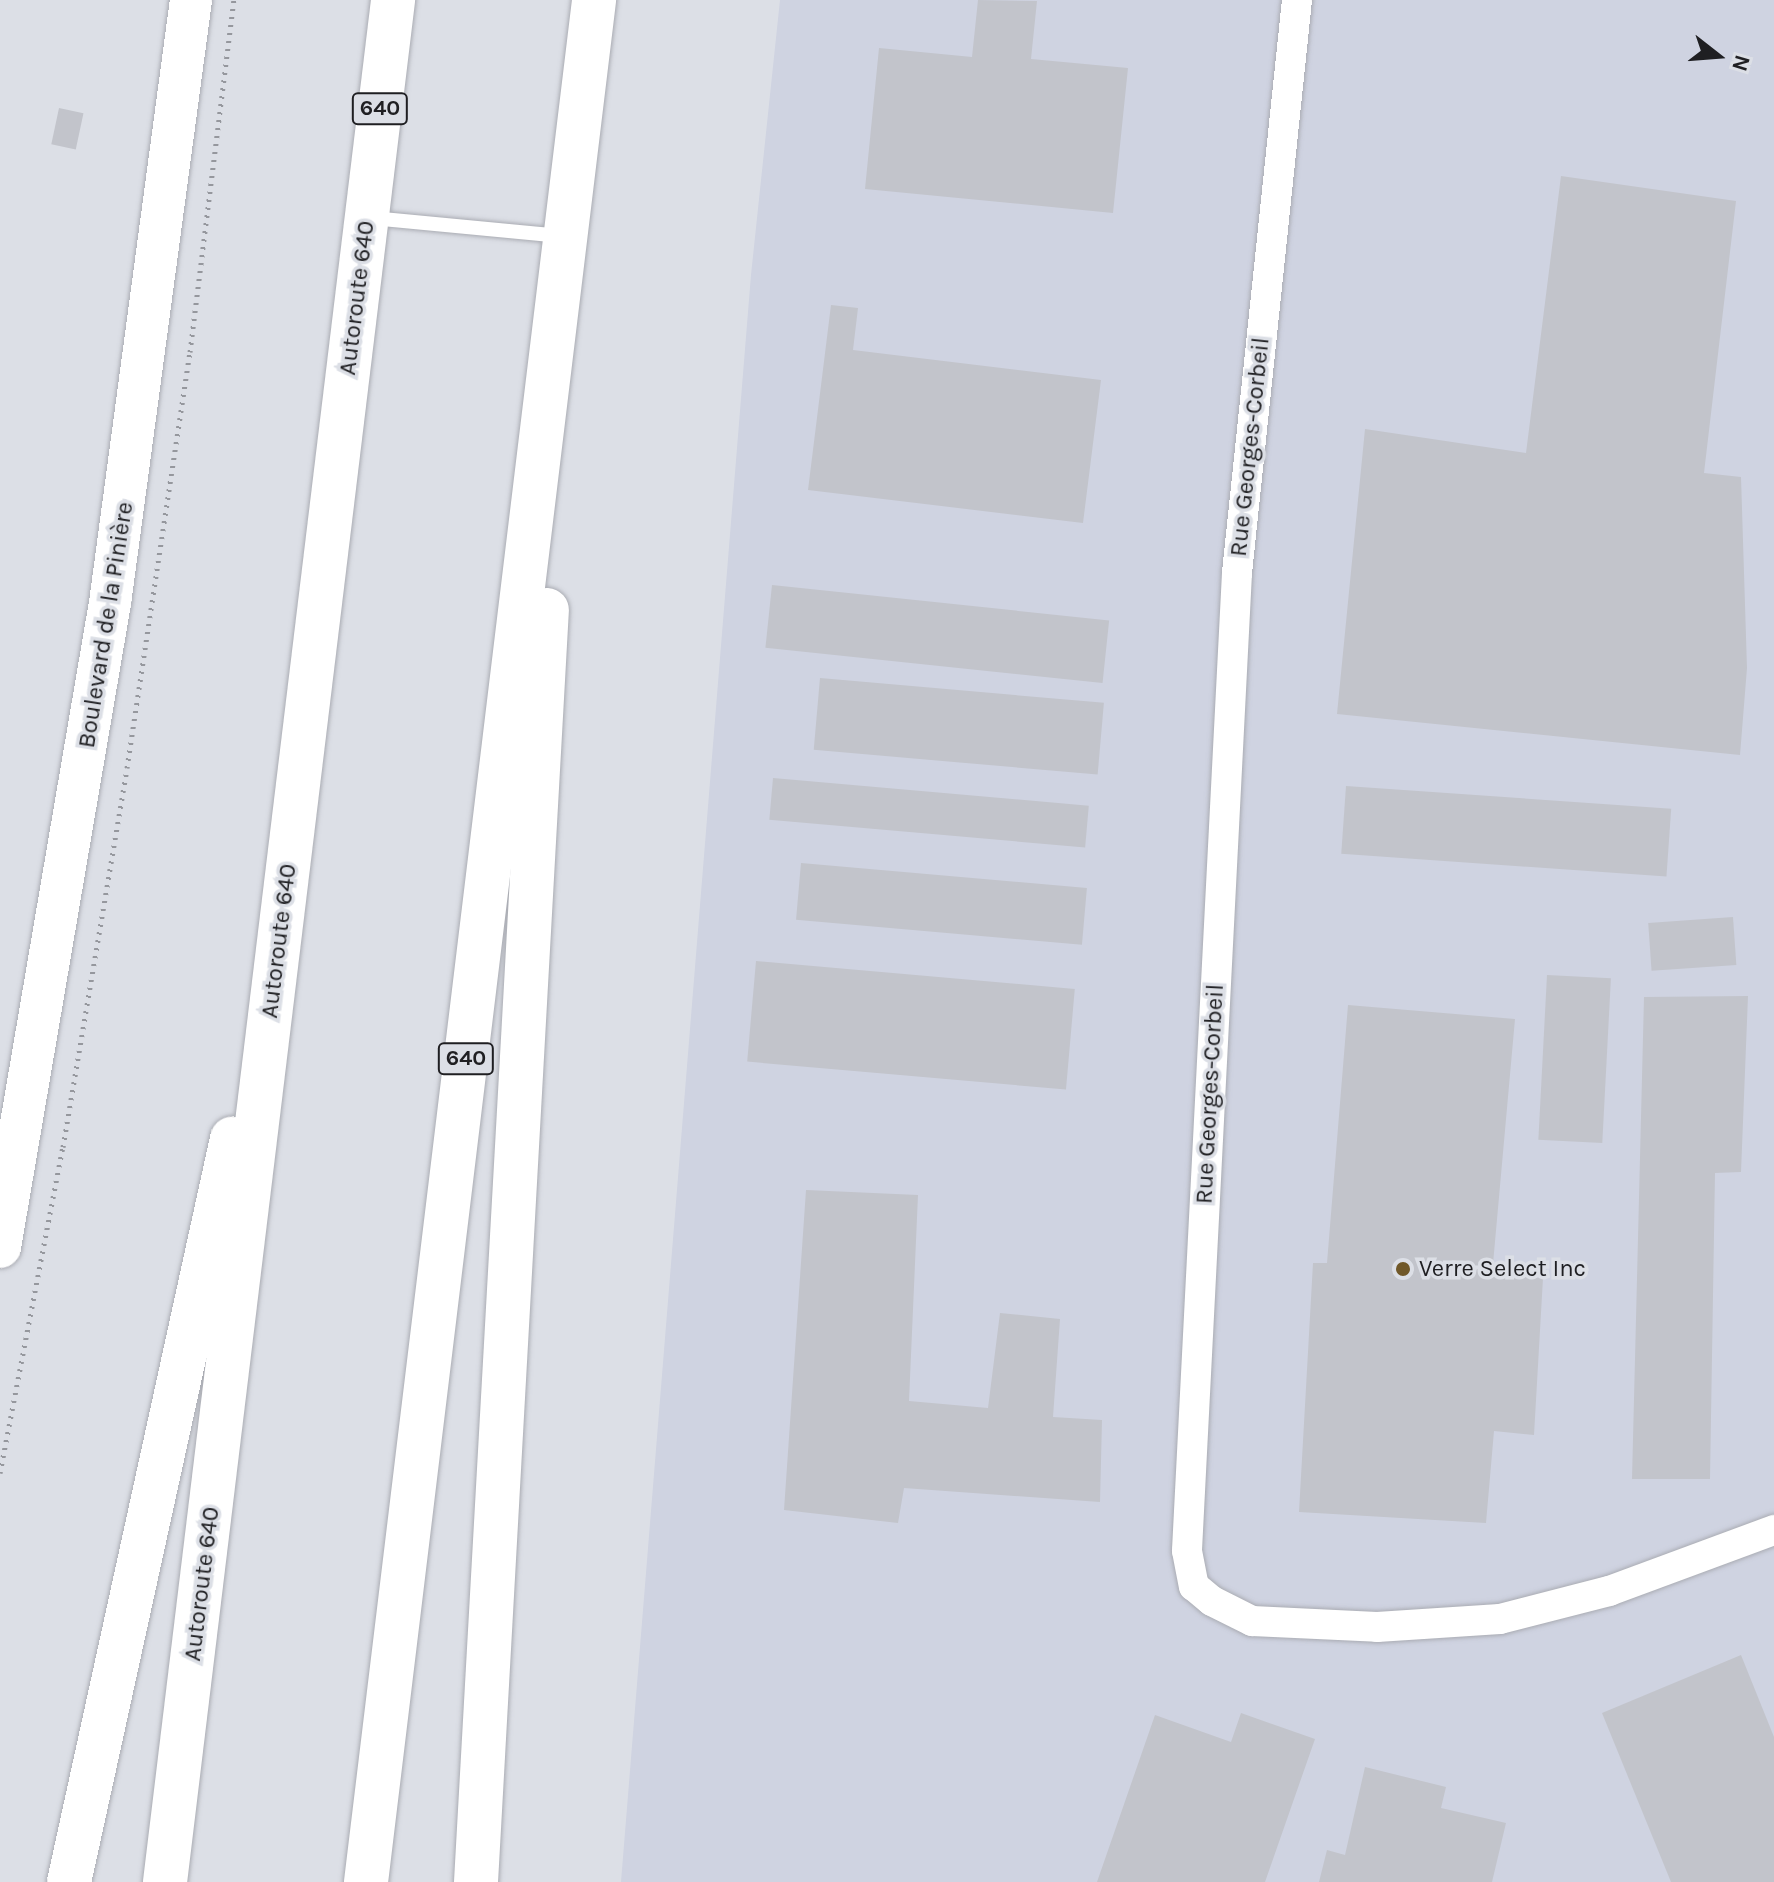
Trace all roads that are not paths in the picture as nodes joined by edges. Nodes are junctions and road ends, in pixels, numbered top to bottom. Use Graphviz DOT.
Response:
graph roads {
  1 [pos="191,0"];
  2 [pos="393,0"];
  3 [pos="594,0"];
  4 [pos="1297,0"];
  5 [pos="367,218"];
  6 [pos="565,236"];
  7 [pos="280,926"];
  8 [pos="0,1247"];
  9 [pos="1774,1530"];
  10 [pos="69,1882"];
  11 [pos="165,1882"];
  12 [pos="366,1882"];
  13 [pos="476,1882"];
  1 -- 8 [label="street, Boulevard de la Pinière"];
  2 -- 5 [label="highway, Autoroute 640 / 640"];
  3 -- 6 [label="highway, 640"];
  4 -- 9 [label="street, Rue Georges-Corbeil"];
  5 -- 6 [label="lane"];
  5 -- 7 [label="highway, Autoroute 640 / 640"];
  6 -- 12 [label="highway, 640"];
  6 -- 13 [label="highway"];
  7 -- 10 [label="highway"];
  7 -- 11 [label="highway, Autoroute 640 / 640"];
}
